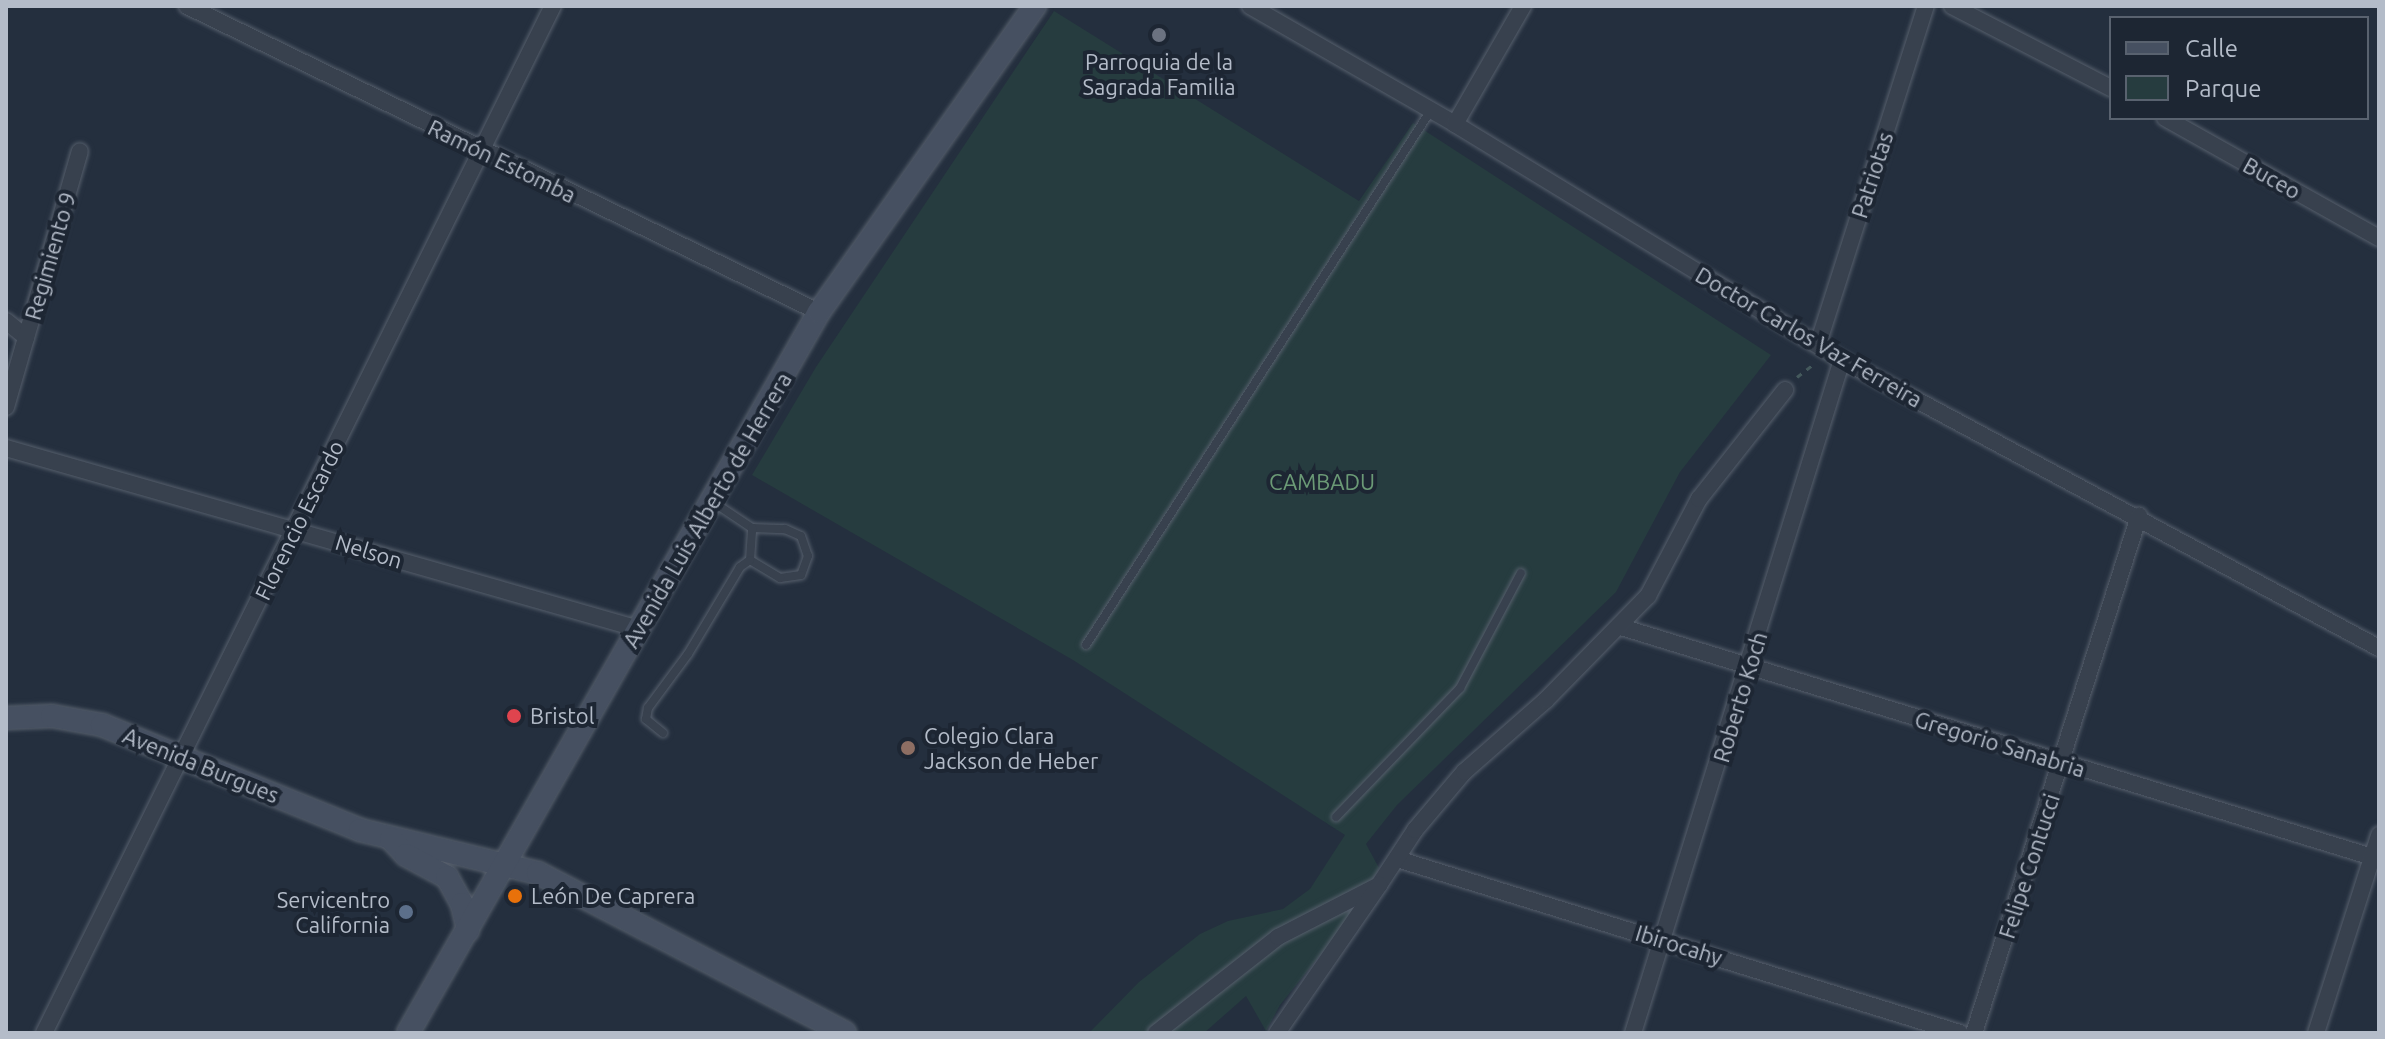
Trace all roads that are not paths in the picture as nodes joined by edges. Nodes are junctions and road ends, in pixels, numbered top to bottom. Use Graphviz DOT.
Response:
graph roads {
  1 [pos="187,6"];
  2 [pos="553,6"];
  3 [pos="1035,6"];
  4 [pos="1250,6"];
  5 [pos="1523,6"];
  6 [pos="1926,6"];
  7 [pos="1952,6"];
  8 [pos="2109,87"];
  9 [pos="1431,110"];
  10 [pos="2169,120"];
  11 [pos="1455,124"];
  12 [pos="80,151"];
  13 [pos="482,151"];
  14 [pos="2379,238"];
  15 [pos="819,312"];
  16 [pos="6,321"];
  17 [pos="26,337"];
  18 [pos="1818,344"];
  19 [pos="1842,360"];
  20 [pos="1785,390"];
  21 [pos="6,407"];
  22 [pos="6,448"];
  23 [pos="712,501"];
  24 [pos="2139,516"];
  25 [pos="752,528"];
  26 [pos="295,529"];
  27 [pos="750,560"];
  28 [pos="1521,573"];
  29 [pos="1621,627"];
  30 [pos="639,629"];
  31 [pos="1086,645"];
  32 [pos="2379,648"];
  33 [pos="1750,667"];
  34 [pos="6,718"];
  35 [pos="663,733"];
  36 [pos="183,756"];
  37 [pos="2063,764"];
  38 [pos="1336,817"];
  39 [pos="2379,835"];
  40 [pos="391,838"];
  41 [pos="2376,858"];
  42 [pos="1397,859"];
  43 [pos="509,863"];
  44 [pos="1379,885"];
  45 [pos="468,930"];
  46 [pos="1662,940"];
  47 [pos="44,1033"];
  48 [pos="408,1033"];
  49 [pos="845,1033"];
  50 [pos="1156,1033"];
  51 [pos="1277,1033"];
  52 [pos="1633,1033"];
  53 [pos="1960,1033"];
  54 [pos="1974,1033"];
  55 [pos="2316,1033"];
  1 -- 13 [label="street, Ramón Estomba"];
  2 -- 13 [label="street, Florencio Escardo"];
  3 -- 15 [label="main road, Avenida Luis Alberto de Herrera"];
  4 -- 9 [label="street, Doctor Carlos Vaz Ferreira"];
  5 -- 11 [label="street"];
  6 -- 18 [label="street, Patriotas"];
  7 -- 8 [label="street"];
  9 -- 11 [label="street, Doctor Carlos Vaz Ferreira"];
  9 -- 31 [label="lane"];
  10 -- 14 [label="street, Buceo"];
  11 -- 18 [label="street, Doctor Carlos Vaz Ferreira"];
  12 -- 17 [label="street, Regimiento 9"];
  13 -- 15 [label="street, Ramón Estomba"];
  13 -- 26 [label="street, Florencio Escardo"];
  15 -- 23 [label="main road, Avenida Luis Alberto de Herrera"];
  16 -- 17 [label="street"];
  17 -- 21 [label="street, Regimiento 9"];
  18 -- 19 [label="street, Doctor Carlos Vaz Ferreira"];
  19 -- 24 [label="street, Doctor Carlos Vaz Ferreira"];
  19 -- 33 [label="street, Roberto Koch"];
  20 -- 29 [label="street"];
  22 -- 26 [label="street, Nelson"];
  23 -- 25 [label="lane"];
  23 -- 30 [label="main road, Avenida Luis Alberto de Herrera"];
  24 -- 32 [label="street, Doctor Carlos Vaz Ferreira"];
  24 -- 37 [label="street, Felipe Contucci"];
  25 -- 27 [label="lane"];
  25 -- 27 [label="lane"];
  26 -- 30 [label="street, Nelson"];
  26 -- 36 [label="street, Florencio Escardo"];
  27 -- 35 [label="lane"];
  28 -- 38 [label="lane"];
  29 -- 33 [label="street, Gregorio Sanabria"];
  29 -- 42 [label="street"];
  30 -- 43 [label="main road, Avenida Luis Alberto de Herrera"];
  33 -- 37 [label="street, Gregorio Sanabria"];
  33 -- 46 [label="street, Roberto Koch"];
  34 -- 36 [label="main road, Avenida Burgues"];
  36 -- 40 [label="main road, Avenida Burgues"];
  36 -- 47 [label="street, Florencio Escardo"];
  37 -- 41 [label="street, Gregorio Sanabria"];
  37 -- 54 [label="street, Felipe Contucci"];
  39 -- 41 [label="street"];
  40 -- 43 [label="main road, Avenida Burgues"];
  40 -- 45 [label="main road, Avenida Burgues"];
  41 -- 55 [label="street"];
  42 -- 44 [label="street"];
  42 -- 46 [label="street, Ibirocahy"];
  43 -- 45 [label="main road, Avenida Luis Alberto de Herrera"];
  43 -- 49 [label="main road, Avenida Burgues"];
  44 -- 50 [label="street"];
  44 -- 51 [label="street"];
  45 -- 48 [label="main road, Avenida Luis Alberto de Herrera"];
  46 -- 52 [label="street, Roberto Koch"];
  46 -- 53 [label="street, Ibirocahy"];
}
